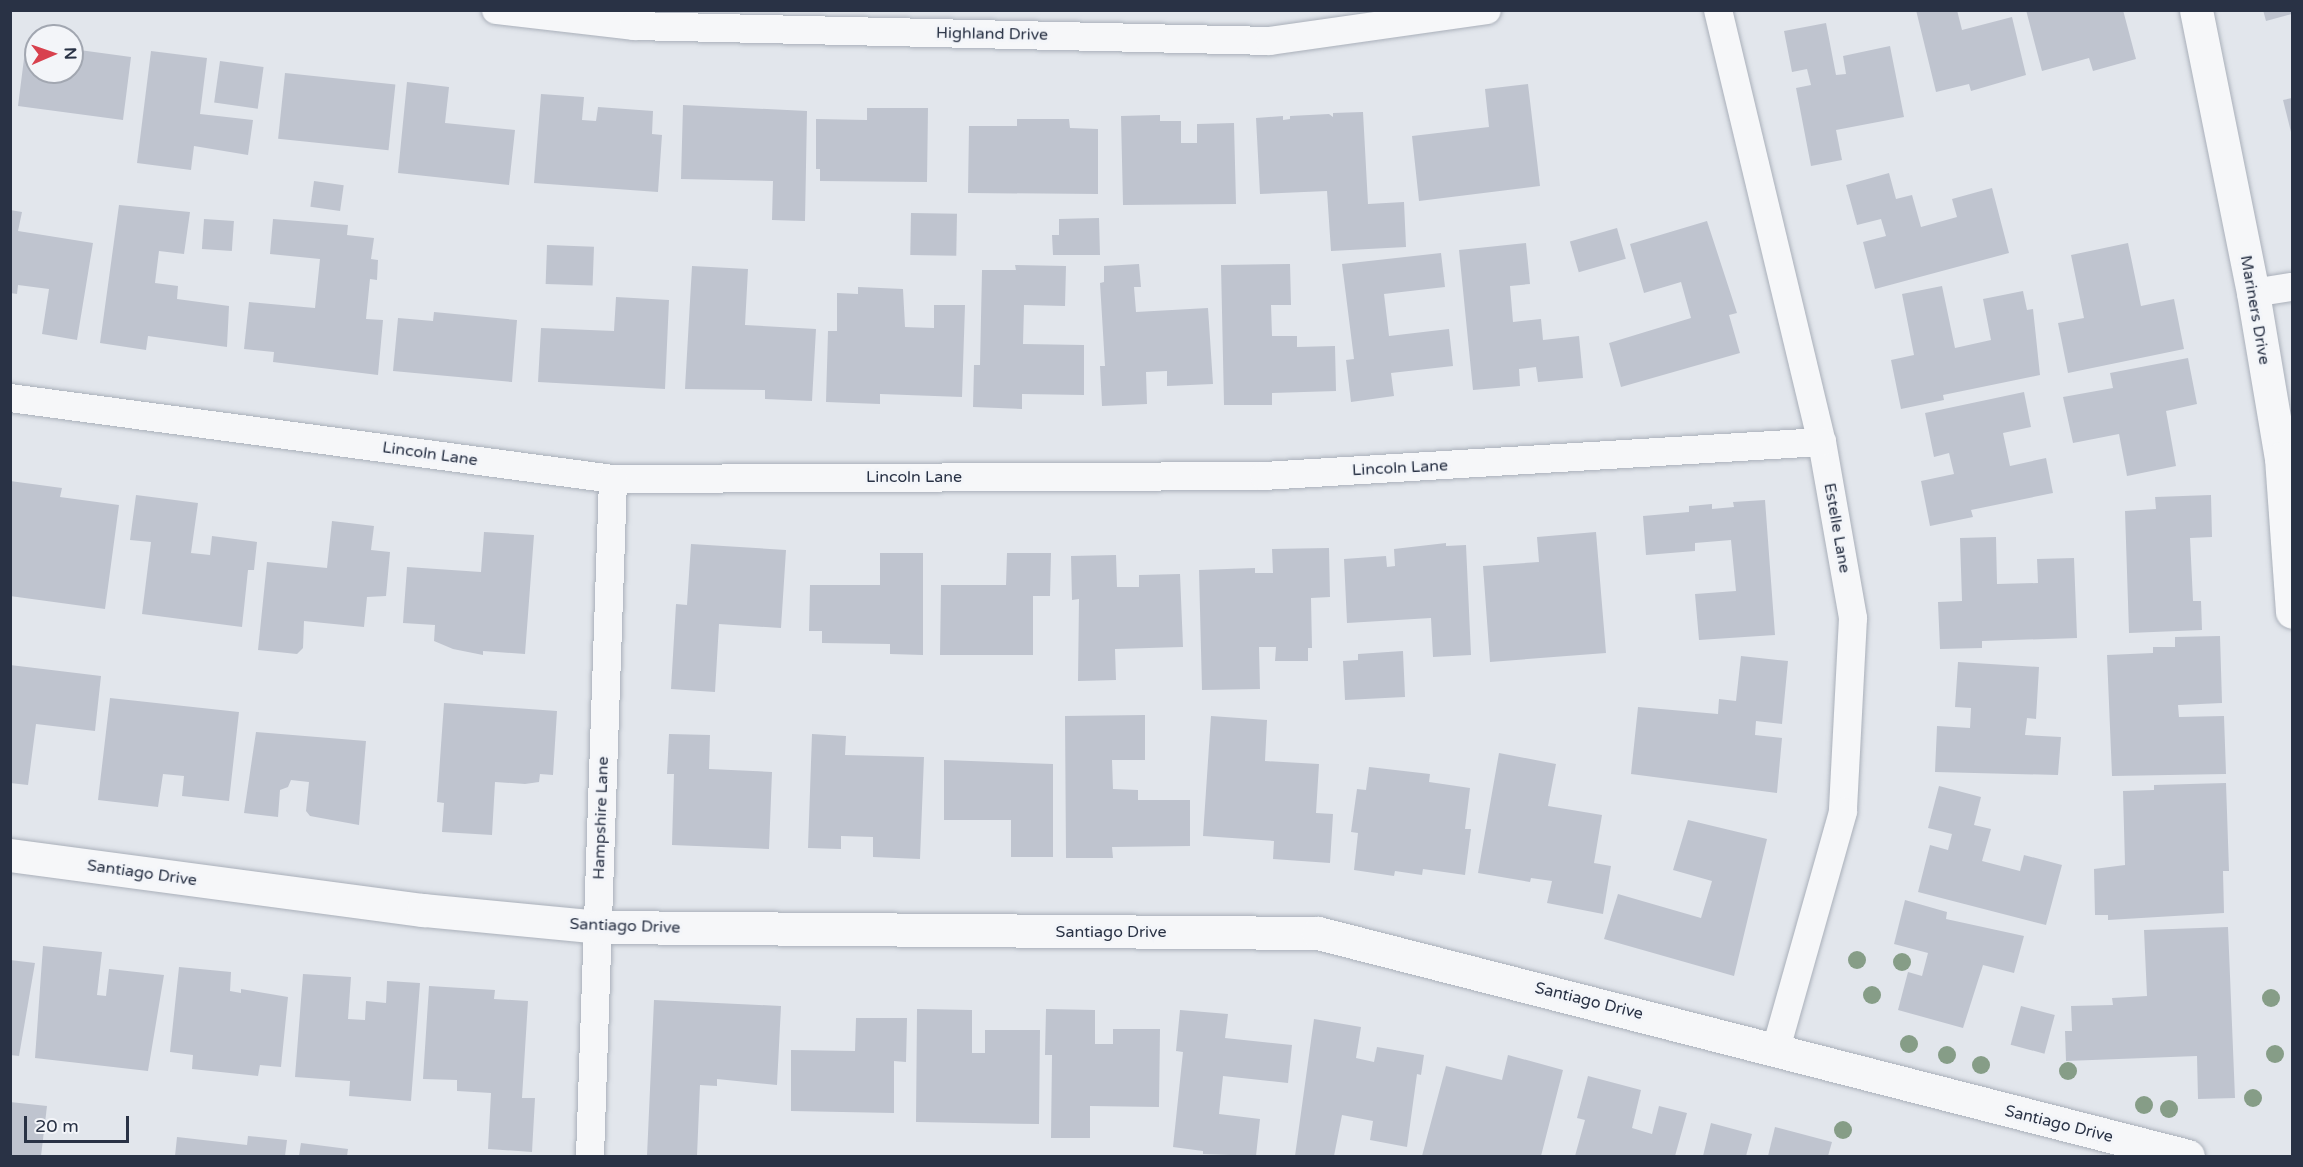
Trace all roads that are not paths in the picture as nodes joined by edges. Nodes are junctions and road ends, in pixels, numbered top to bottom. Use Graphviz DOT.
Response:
graph roads {
  1 [pos="496,10"];
  2 [pos="1486,10"];
  3 [pos="1718,10"];
  4 [pos="2196,10"];
  5 [pos="2292,287"];
  6 [pos="2253,293"];
  7 [pos="10,398"];
  8 [pos="1822,442"];
  9 [pos="613,479"];
  10 [pos="2292,612"];
  11 [pos="10,855"];
  12 [pos="598,927"];
  13 [pos="1776,1048"];
  14 [pos="590,1156"];
  15 [pos="2188,1156"];
  1 -- 2 [label="street, Highland Drive"];
  3 -- 8 [label="street, Estelle Lane"];
  4 -- 6 [label="street, Mariners Drive"];
  5 -- 6 [label="street"];
  6 -- 10 [label="street, Mariners Drive"];
  7 -- 9 [label="street, Lincoln Lane"];
  8 -- 9 [label="street, Lincoln Lane"];
  8 -- 13 [label="street, Estelle Lane"];
  9 -- 12 [label="street, Hampshire Lane"];
  11 -- 12 [label="street, Santiago Drive"];
  12 -- 13 [label="street, Santiago Drive"];
  12 -- 14 [label="street, Hampshire Lane"];
  13 -- 15 [label="street, Santiago Drive"];
}
